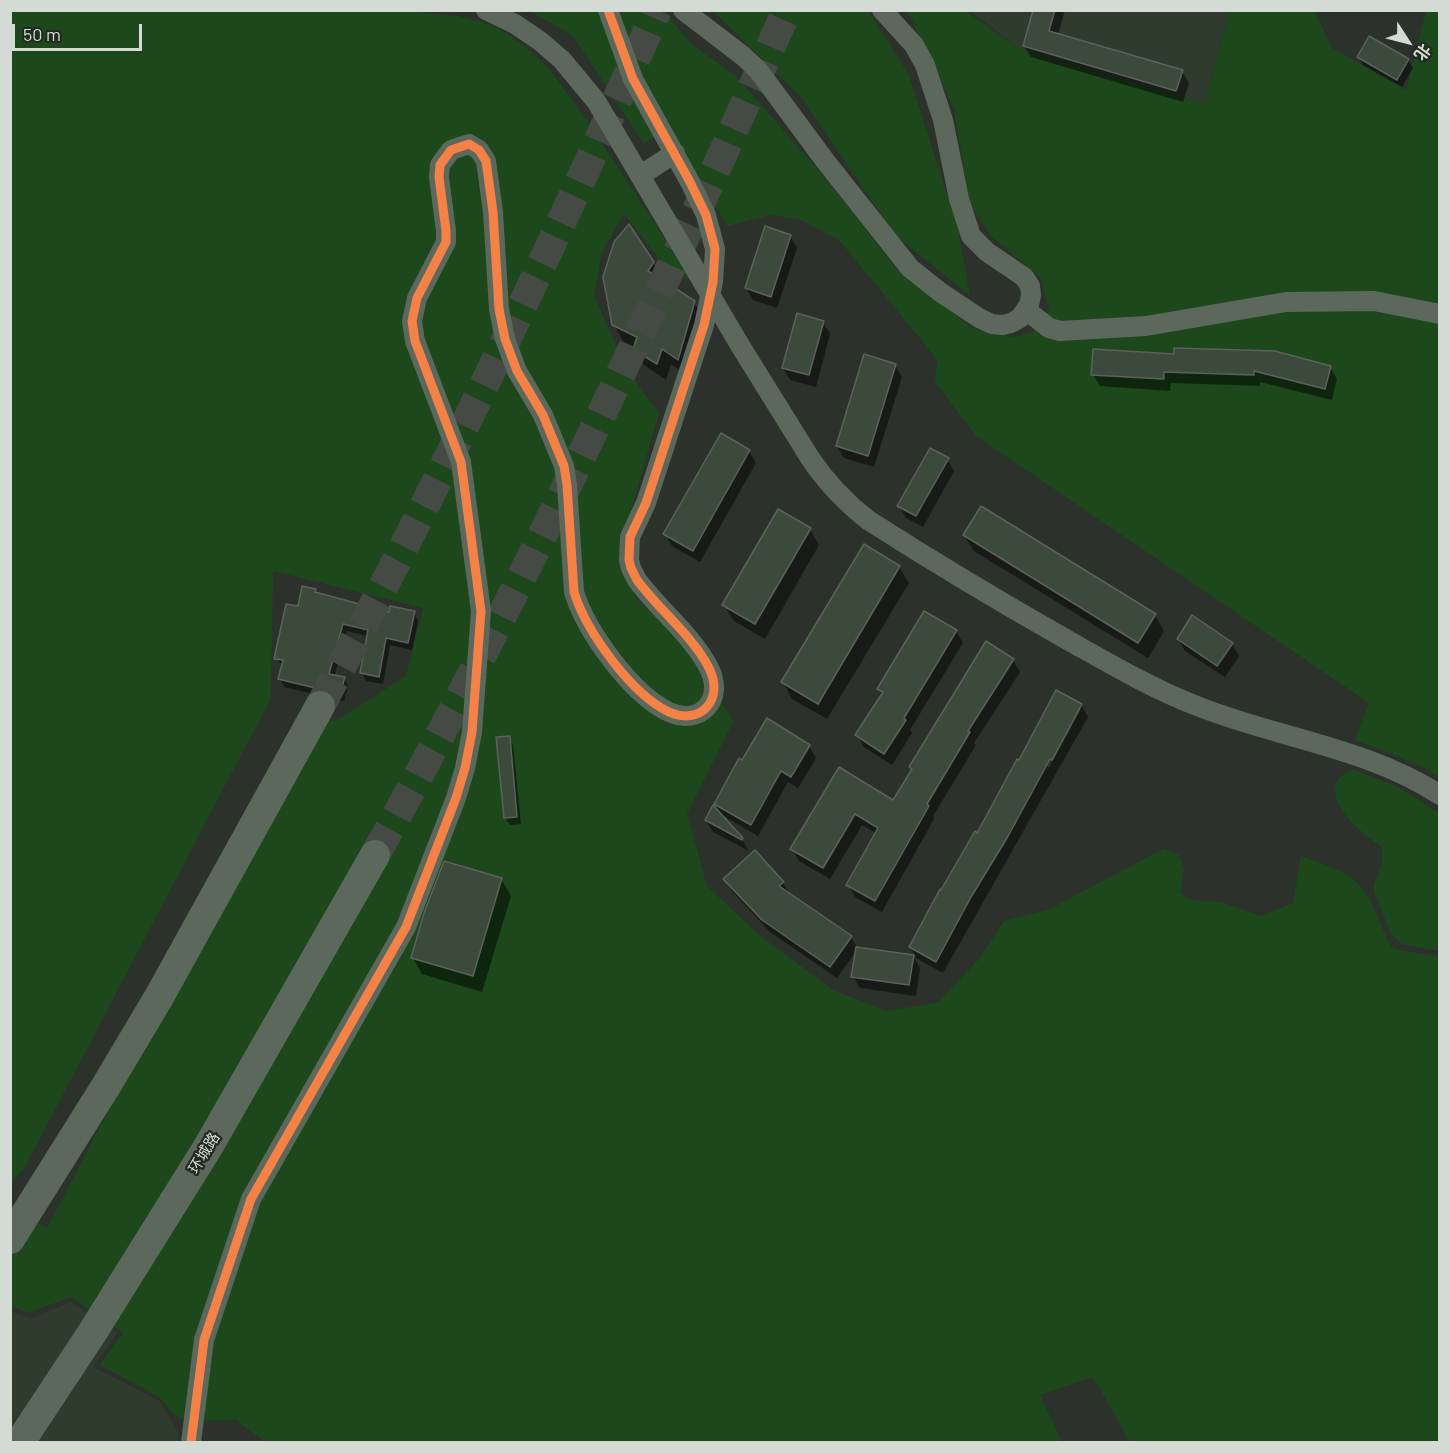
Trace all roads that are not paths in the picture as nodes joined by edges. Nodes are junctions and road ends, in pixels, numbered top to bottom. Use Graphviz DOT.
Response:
graph roads {
  1 [pos="486,10"];
  2 [pos="608,10"];
  3 [pos="683,10"];
  4 [pos="882,10"];
  5 [pos="675,153"];
  6 [pos="641,175"];
  7 [pos="1026,310"];
  8 [pos="1440,314"];
  9 [pos="320,706"];
  10 [pos="1440,795"];
  11 [pos="375,855"];
  12 [pos="10,1239"];
  13 [pos="20,1443"];
  14 [pos="191,1443"];
  1 -- 6 [label="street"];
  2 -- 5 [label="street"];
  3 -- 7 [label="street"];
  4 -- 7 [label="street"];
  5 -- 6 [label="street"];
  5 -- 14 [label="street"];
  6 -- 10 [label="street"];
  7 -- 8 [label="street"];
  9 -- 12 [label="main road"];
  11 -- 13 [label="main road, 环城路"];
}
